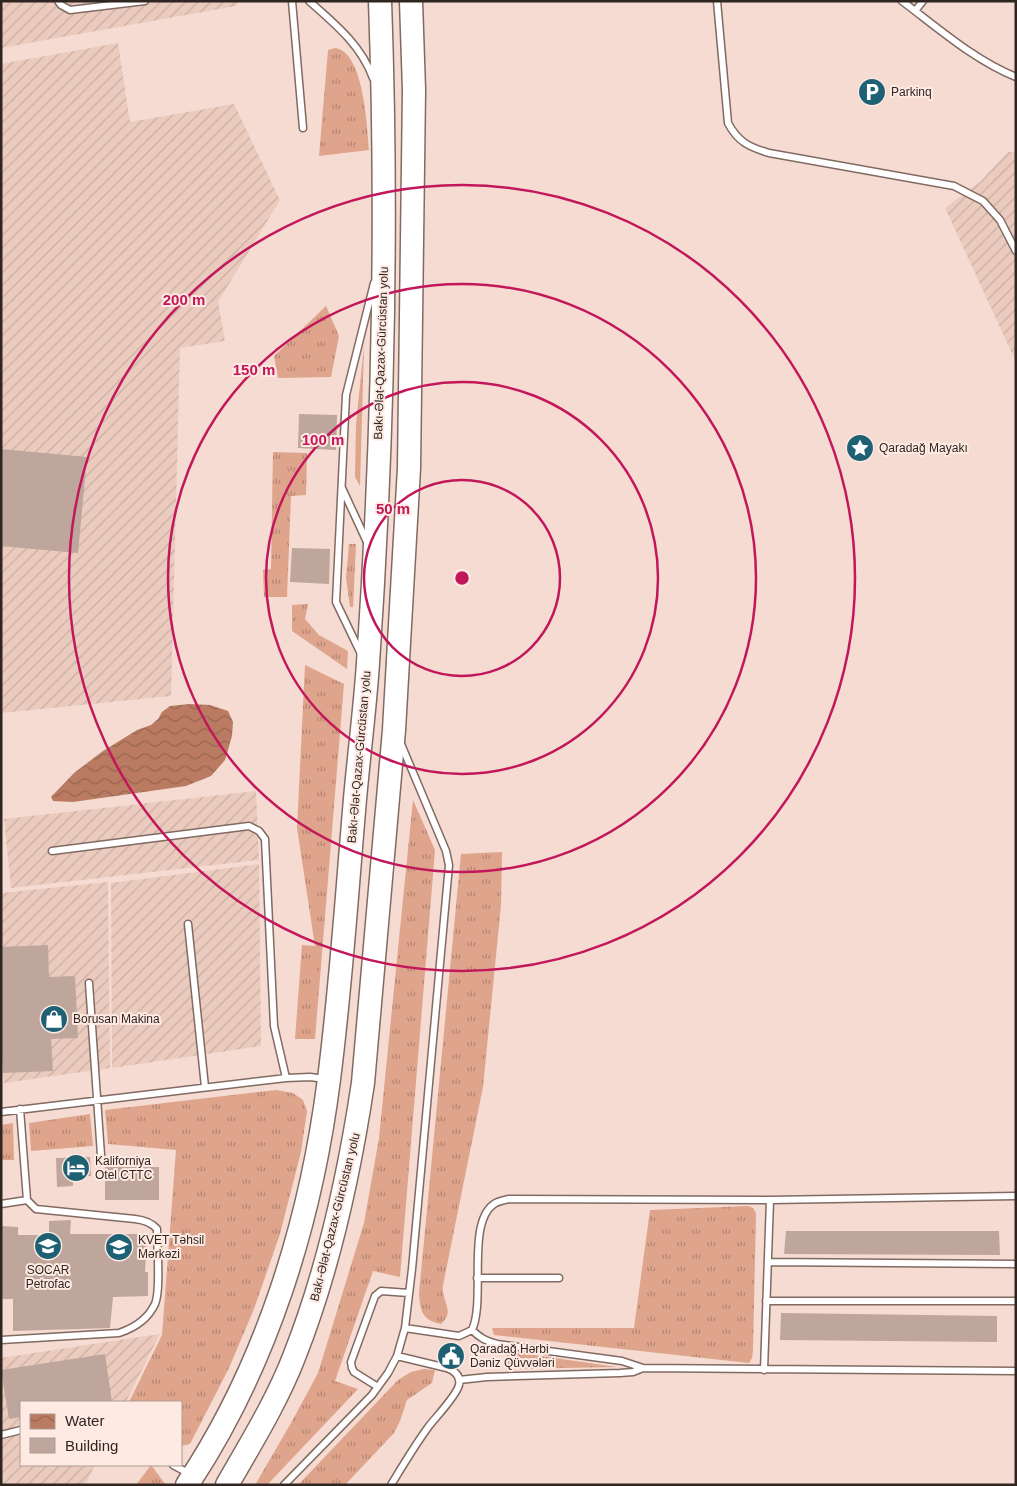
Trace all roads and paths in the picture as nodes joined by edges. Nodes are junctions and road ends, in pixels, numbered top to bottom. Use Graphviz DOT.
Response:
graph roads {
  1 [pos="58,1"];
  2 [pos="145,1"];
  3 [pos="292,1"];
  4 [pos="309,1"];
  5 [pos="380,1"];
  6 [pos="411,1"];
  7 [pos="717,1"];
  8 [pos="902,1"];
  9 [pos="923,1"];
  10 [pos="915,11"];
  11 [pos="1016,77"];
  12 [pos="384,106"];
  13 [pos="304,128"];
  14 [pos="384,240"];
  15 [pos="1016,251"];
  16 [pos="342,486"];
  17 [pos="374,559"];
  18 [pos="368,667"];
  19 [pos="394,730"];
  20 [pos="52,851"];
  21 [pos="188,924"];
  22 [pos="89,983"];
  23 [pos="286,1078"];
  24 [pos="329,1080"];
  25 [pos="205,1087"];
  26 [pos="96,1101"];
  27 [pos="20,1110"];
  28 [pos="1,1112"];
  29 [pos="101,1156"];
  30 [pos="1016,1196"];
  31 [pos="27,1200"];
  32 [pos="770,1200"];
  33 [pos="1,1204"];
  34 [pos="768,1262"];
  35 [pos="1016,1264"];
  36 [pos="477,1278"];
  37 [pos="559,1278"];
  38 [pos="409,1293"];
  39 [pos="1016,1301"];
  40 [pos="766,1302"];
  41 [pos="405,1328"];
  42 [pos="472,1330"];
  43 [pos="1,1340"];
  44 [pos="397,1356"];
  45 [pos="643,1368"];
  46 [pos="764,1370"];
  47 [pos="1016,1371"];
  48 [pos="459,1380"];
  49 [pos="378,1387"];
  50 [pos="20,1430"];
  51 [pos="1,1435"];
  52 [pos="174,1466"];
  53 [pos="190,1480"];
  54 [pos="227,1485"];
  55 [pos="284,1485"];
  56 [pos="391,1485"];
  1 -- 2 [label="lane"];
  3 -- 13 [label="lane"];
  4 -- 12 [label="lane"];
  5 -- 12 [label="highway, Bakı-Ələt-Qazax-Gürcüstan yolu"];
  6 -- 19 [label="highway, Bakı-Ələt-Qazax-Gürcüstan yolu"];
  7 -- 15 [label="lane"];
  8 -- 10 [label="lane"];
  9 -- 10 [label="lane"];
  10 -- 11 [label="lane"];
  12 -- 14 [label="highway, Bakı-Ələt-Qazax-Gürcüstan yolu"];
  14 -- 16 [label="lane"];
  14 -- 17 [label="highway, Bakı-Ələt-Qazax-Gürcüstan yolu"];
  16 -- 17 [label="lane"];
  16 -- 18 [label="lane"];
  17 -- 18 [label="highway, Bakı-Ələt-Qazax-Gürcüstan yolu"];
  18 -- 24 [label="highway, Bakı-Ələt-Qazax-Gürcüstan yolu"];
  19 -- 38 [label="lane"];
  19 -- 54 [label="highway, Bakı-Ələt-Qazax-Gürcüstan yolu"];
  20 -- 23 [label="lane"];
  21 -- 25 [label="lane"];
  22 -- 26 [label="lane"];
  23 -- 24 [label="lane"];
  23 -- 25 [label="lane"];
  24 -- 53 [label="highway, Bakı-Ələt-Qazax-Gürcüstan yolu"];
  25 -- 26 [label="lane"];
  26 -- 27 [label="lane"];
  26 -- 29 [label="lane"];
  27 -- 28 [label="lane"];
  27 -- 31 [label="lane"];
  30 -- 32 [label="lane"];
  31 -- 33 [label="lane"];
  31 -- 43 [label="lane"];
  32 -- 34 [label="lane"];
  32 -- 36 [label="lane"];
  34 -- 35 [label="lane"];
  34 -- 40 [label="lane"];
  36 -- 37 [label="lane"];
  36 -- 42 [label="lane"];
  38 -- 41 [label="lane"];
  38 -- 49 [label="lane"];
  39 -- 40 [label="lane"];
  40 -- 46 [label="lane"];
  41 -- 42 [label="lane"];
  41 -- 44 [label="lane"];
  42 -- 45 [label="lane"];
  44 -- 48 [label="lane"];
  44 -- 49 [label="lane"];
  45 -- 46 [label="lane"];
  45 -- 48 [label="lane"];
  46 -- 47 [label="lane"];
  48 -- 56 [label="lane"];
  49 -- 55 [label="lane"];
  50 -- 51 [label="lane"];
  52 -- 53 [label="lane"];
}
